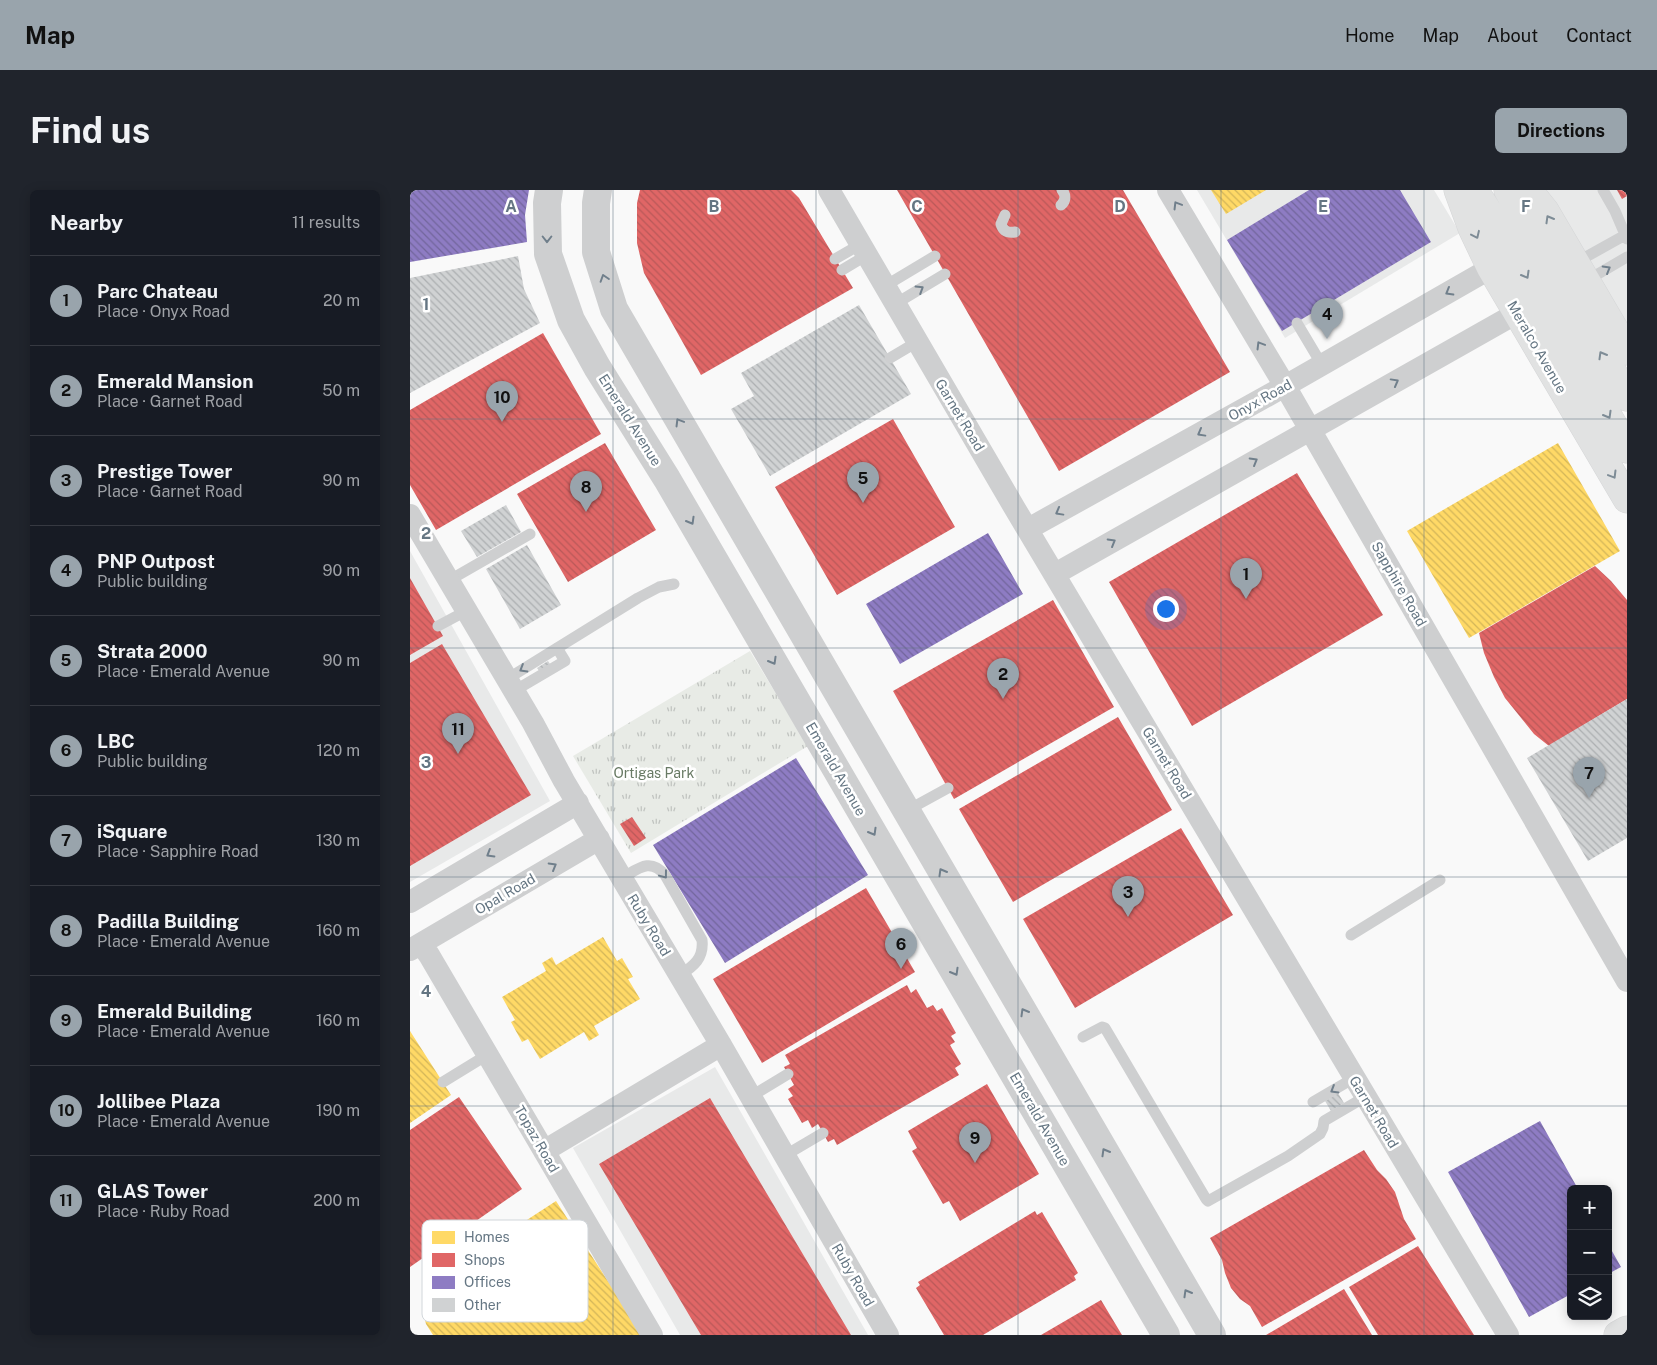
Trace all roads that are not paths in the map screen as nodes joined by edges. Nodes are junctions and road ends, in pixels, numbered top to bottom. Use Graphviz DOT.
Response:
graph roads {
  1 [pos="549,190"];
  2 [pos="598,190"];
  3 [pos="829,190"];
  4 [pos="1062,190"];
  5 [pos="1168,190"];
  6 [pos="1458,190"];
  7 [pos="1474,190"];
  8 [pos="1508,190"];
  9 [pos="1528,190"];
  10 [pos="1602,190"];
  11 [pos="1061,205"];
  12 [pos="1005,215"];
  13 [pos="1512,225"];
  14 [pos="1015,232"];
  15 [pos="1627,236"];
  16 [pos="864,250"];
  17 [pos="935,256"];
  18 [pos="1627,257"];
  19 [pos="835,259"];
  20 [pos="1491,268"];
  21 [pos="842,270"];
  22 [pos="1581,272"];
  23 [pos="945,274"];
  24 [pos="890,295"];
  25 [pos="1517,313"];
  26 [pos="1297,323"];
  27 [pos="917,342"];
  28 [pos="1627,351"];
  29 [pos="890,358"];
  30 [pos="1322,365"];
  31 [pos="1285,386"];
  32 [pos="1627,397"];
  33 [pos="1309,430"];
  34 [pos="1627,449"];
  35 [pos="1627,499"];
  36 [pos="410,515"];
  37 [pos="1028,529"];
  38 [pos="530,534"];
  39 [pos="1055,574"];
  40 [pos="448,581"];
  41 [pos="674,584"];
  42 [pos="466,611"];
  43 [pos="438,626"];
  44 [pos="557,648"];
  45 [pos="510,685"];
  46 [pos="948,788"];
  47 [pos="578,803"];
  48 [pos="906,811"];
  49 [pos="599,839"];
  50 [pos="622,878"];
  51 [pos="1440,880"];
  52 [pos="410,902"];
  53 [pos="1351,935"];
  54 [pos="415,947"];
  55 [pos="680,976"];
  56 [pos="1627,981"];
  57 [pos="1083,1037"];
  58 [pos="721,1045"];
  59 [pos="487,1055"];
  60 [pos="788,1074"];
  61 [pos="443,1082"];
  62 [pos="1359,1088"];
  63 [pos="750,1097"];
  64 [pos="1313,1102"];
  65 [pos="823,1133"];
  66 [pos="544,1151"];
  67 [pos="784,1156"];
  68 [pos="584,1220"];
  69 [pos="588,1226"];
  70 [pos="1627,1330"];
  71 [pos="652,1335"];
  72 [pos="888,1335"];
  73 [pos="1166,1335"];
  74 [pos="1212,1335"];
  75 [pos="1508,1335"];
  76 [pos="1618,1335"];
  1 -- 73 [label="street, Emerald Avenue, one-way"];
  48 -- 2 [label="street, one-way"];
  3 -- 16 [label="street, Garnet Road"];
  4 -- 11 [label="lane"];
  31 -- 5 [label="street, Sapphire Road, one-way"];
  6 -- 20 [label="main road, Meralco Avenue, one-way"];
  7 -- 13 [label="main road, Meralco Avenue"];
  8 -- 13 [label="main road, Meralco Avenue"];
  22 -- 9 [label="main road, one-way"];
  10 -- 15 [label="lane"];
  12 -- 14 [label="lane"];
  32 -- 13 [label="main road, Meralco Avenue, one-way"];
  13 -- 34 [label="main road, Meralco Avenue, one-way"];
  15 -- 22 [label="lane"];
  16 -- 19 [label="lane"];
  16 -- 21 [label="lane"];
  16 -- 24 [label="street, Garnet Road"];
  17 -- 24 [label="lane"];
  22 -- 18 [label="lane, one-way"];
  20 -- 25 [label="main road, Meralco Avenue"];
  20 -- 30 [label="street, Onyx Road, one-way"];
  22 -- 28 [label="main road"];
  24 -- 23 [label="lane, one-way"];
  24 -- 27 [label="street, Garnet Road"];
  33 -- 25 [label="street, one-way"];
  25 -- 35 [label="main road, Meralco Avenue, one-way"];
  26 -- 30 [label="lane"];
  27 -- 29 [label="lane"];
  27 -- 37 [label="street, Garnet Road"];
  30 -- 31 [label="street, Onyx Road"];
  31 -- 33 [label="street, Sapphire Road"];
  31 -- 37 [label="street, Onyx Road, one-way"];
  39 -- 33 [label="street, one-way"];
  33 -- 56 [label="street, Sapphire Road"];
  36 -- 40 [label="street, Ruby Road"];
  37 -- 39 [label="street, Garnet Road"];
  38 -- 40 [label="lane"];
  39 -- 62 [label="street, Garnet Road"];
  40 -- 42 [label="street, Ruby Road"];
  41 -- 44 [label="lane"];
  42 -- 43 [label="lane"];
  42 -- 45 [label="street, Ruby Road"];
  44 -- 45 [label="lane, one-way"];
  44 -- 45 [label="lane"];
  45 -- 47 [label="street, Ruby Road"];
  46 -- 48 [label="lane"];
  47 -- 49 [label="street, Ruby Road"];
  47 -- 52 [label="street, one-way"];
  74 -- 48 [label="street, one-way"];
  49 -- 50 [label="street, Ruby Road"];
  54 -- 49 [label="street, Opal Road, one-way"];
  50 -- 55 [label="street, Ruby Road"];
  50 -- 55 [label="lane, one-way"];
  51 -- 53 [label="lane"];
  54 -- 59 [label="street, Topaz Road"];
  55 -- 58 [label="street, Ruby Road"];
  57 -- 62 [label="lane"];
  58 -- 63 [label="street, Ruby Road"];
  58 -- 66 [label="street"];
  59 -- 61 [label="lane"];
  59 -- 66 [label="street, Topaz Road"];
  60 -- 63 [label="lane"];
  62 -- 64 [label="lane, one-way"];
  62 -- 75 [label="street, Garnet Road"];
  63 -- 67 [label="street, Ruby Road"];
  65 -- 67 [label="lane"];
  66 -- 68 [label="street, Topaz Road"];
  67 -- 72 [label="street, Ruby Road"];
  69 -- 71 [label="street, Topaz Road"];
  70 -- 76 [label="main road"];
}
